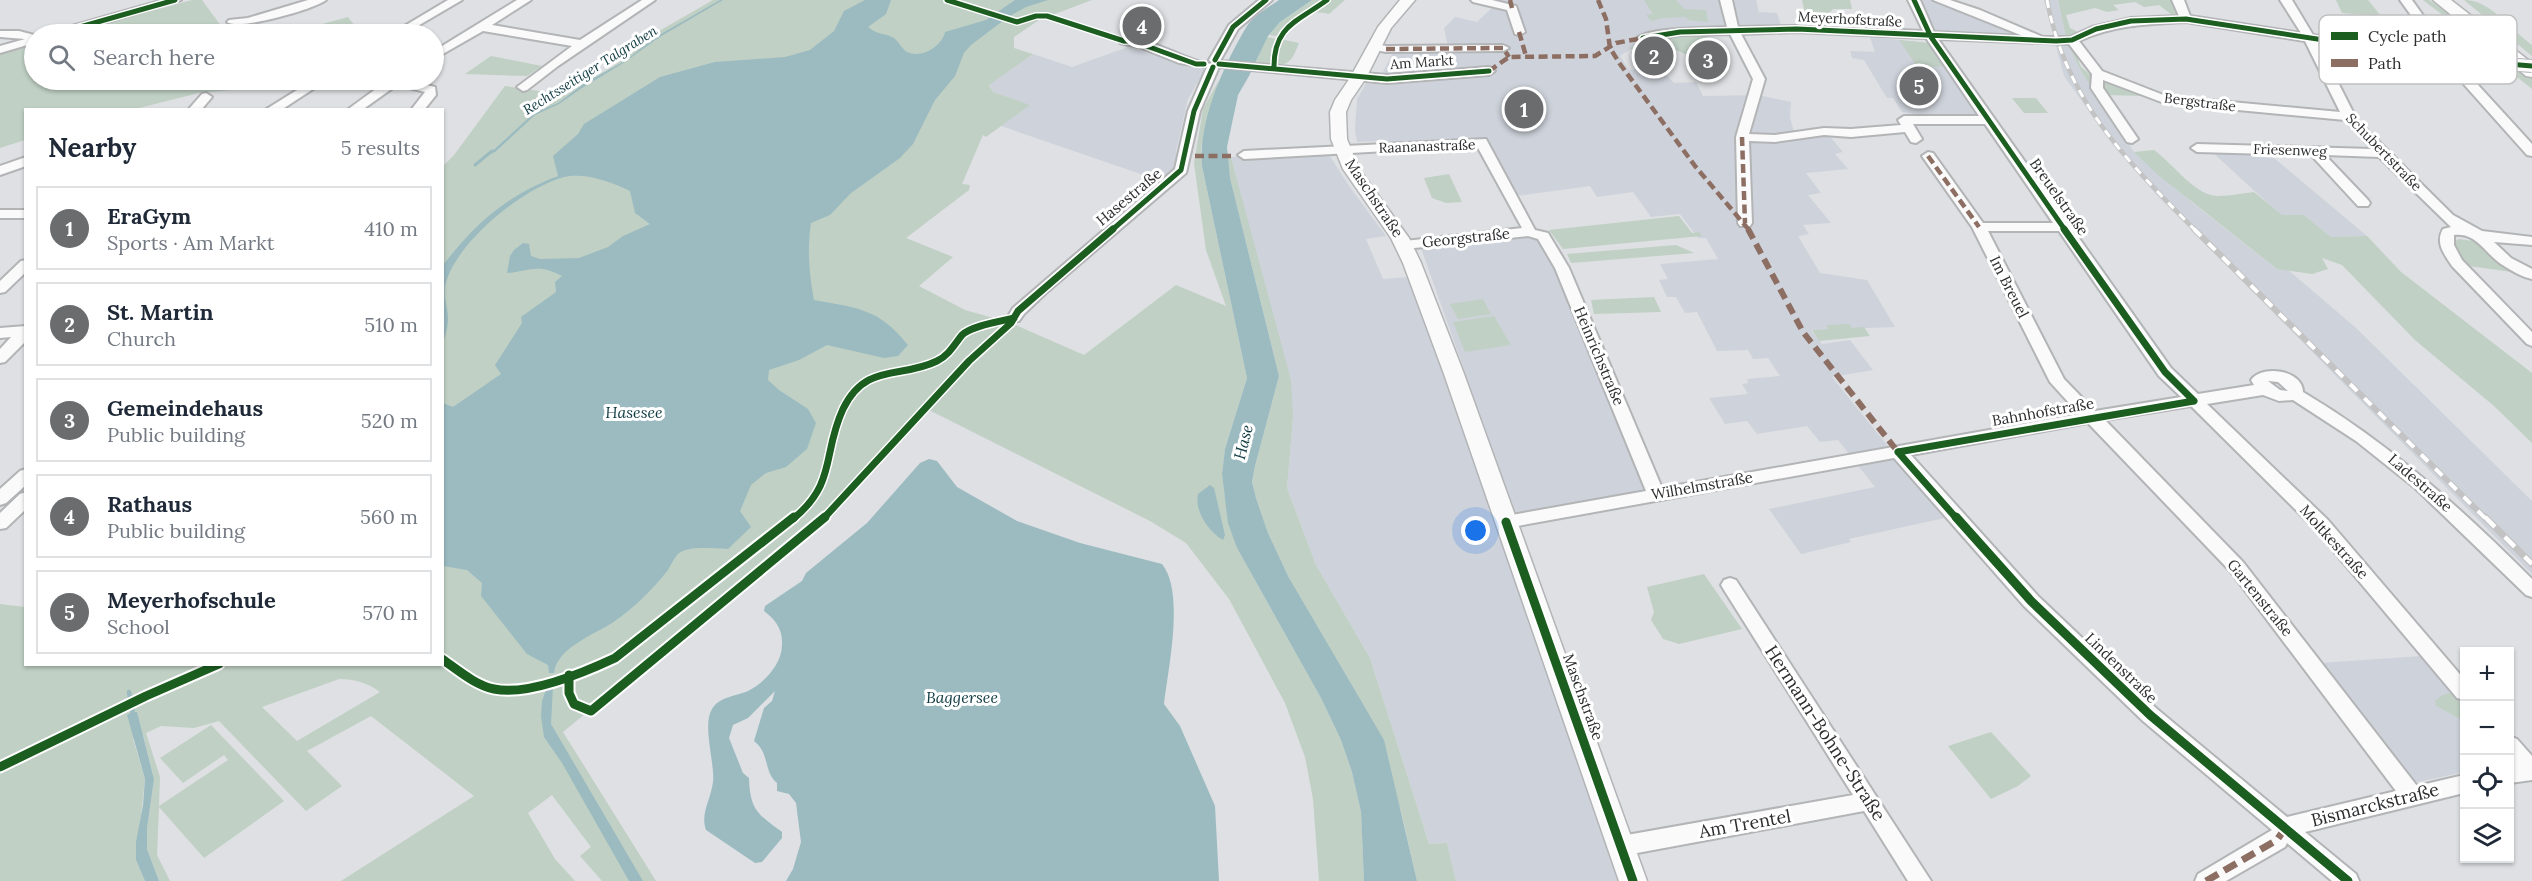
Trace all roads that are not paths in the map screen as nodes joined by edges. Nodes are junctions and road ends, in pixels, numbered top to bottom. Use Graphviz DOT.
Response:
graph roads {
  1 [pos="128,0"];
  2 [pos="175,0"];
  3 [pos="320,0"];
  4 [pos="456,0"];
  5 [pos="649,0"];
  6 [pos="1266,0"];
  7 [pos="1408,0"];
  8 [pos="1478,0"];
  9 [pos="1726,0"];
  10 [pos="1914,0"];
  11 [pos="1938,0"];
  12 [pos="2178,0"];
  13 [pos="2286,0"];
  14 [pos="2406,0"];
  15 [pos="2441,0"];
  16 [pos="2454,0"];
  17 [pos="519,1"];
  18 [pos="135,11"];
  19 [pos="2417,15"];
  20 [pos="2461,15"];
  21 [pos="2472,15"];
  22 [pos="2186,19"];
  23 [pos="233,22"];
  24 [pos="90,24"];
  25 [pos="414,24"];
  26 [pos="481,27"];
  27 [pos="1734,30"];
  28 [pos="1519,32"];
  29 [pos="0,34"];
  30 [pos="24,36"];
  31 [pos="1931,37"];
  32 [pos="2309,37"];
  33 [pos="1643,38"];
  34 [pos="2319,39"];
  35 [pos="2072,40"];
  36 [pos="1124,41"];
  37 [pos="2044,41"];
  38 [pos="24,42"];
  39 [pos="581,44"];
  40 [pos="1380,48"];
  41 [pos="1503,48"];
  42 [pos="0,50"];
  43 [pos="444,50"];
  44 [pos="2517,52"];
  45 [pos="2319,57"];
  46 [pos="2517,59"];
  47 [pos="1214,63"];
  48 [pos="2532,64"];
  49 [pos="1489,71"];
  50 [pos="2532,72"];
  51 [pos="2098,74"];
  52 [pos="1358,78"];
  53 [pos="2332,84"];
  54 [pos="2471,84"];
  55 [pos="522,87"];
  56 [pos="304,90"];
  57 [pos="381,90"];
  58 [pos="431,90"];
  59 [pos="206,97"];
  60 [pos="196,108"];
  61 [pos="274,108"];
  62 [pos="357,108"];
  63 [pos="419,108"];
  64 [pos="2349,117"];
  65 [pos="1990,120"];
  66 [pos="1742,137"];
  67 [pos="2132,139"];
  68 [pos="2197,148"];
  69 [pos="1343,151"];
  70 [pos="2314,151"];
  71 [pos="2532,152"];
  72 [pos="2383,153"];
  73 [pos="1244,155"];
  74 [pos="1928,156"];
  75 [pos="24,162"];
  76 [pos="0,171"];
  77 [pos="2363,203"];
  78 [pos="0,214"];
  79 [pos="24,214"];
  80 [pos="1745,223"];
  81 [pos="1979,227"];
  82 [pos="2062,227"];
  83 [pos="2461,230"];
  84 [pos="1528,232"];
  85 [pos="2479,236"];
  86 [pos="2532,241"];
  87 [pos="1405,245"];
  88 [pos="24,266"];
  89 [pos="2532,274"];
  90 [pos="0,289"];
  91 [pos="1014,318"];
  92 [pos="24,332"];
  93 [pos="0,333"];
  94 [pos="24,333"];
  95 [pos="2532,341"];
  96 [pos="0,358"];
  97 [pos="2265,389"];
  98 [pos="2194,401"];
  99 [pos="2091,417"];
  100 [pos="1898,452"];
  101 [pos="24,477"];
  102 [pos="1656,494"];
  103 [pos="0,499"];
  104 [pos="24,500"];
  105 [pos="1506,522"];
  106 [pos="0,523"];
  107 [pos="1730,585"];
  108 [pos="2532,590"];
  109 [pos="2460,687"];
  110 [pos="2514,750"];
  111 [pos="2531,770"];
  112 [pos="2514,773"];
  113 [pos="2460,785"];
  114 [pos="2411,795"];
  115 [pos="1869,801"];
  116 [pos="2286,827"];
  117 [pos="1621,846"];
  118 [pos="1634,881"];
  119 [pos="1920,881"];
  120 [pos="2206,881"];
  121 [pos="2348,881"];
  1 -- 18 [label="street"];
  2 -- 18 [label="street"];
  3 -- 23 [label="street"];
  4 -- 25 [label="street"];
  5 -- 39 [label="street"];
  6 -- 47 [label="street, Hasestraße"];
  7 -- 40 [label="main road, Maschstraße"];
  8 -- 28 [label="street"];
  9 -- 27 [label="street"];
  10 -- 31 [label="street, Breuelstraße"];
  11 -- 37 [label="street"];
  12 -- 22 [label="street"];
  13 -- 32 [label="street, Schubertstraße"];
  14 -- 19 [label="street"];
  15 -- 20 [label="highway"];
  16 -- 21 [label="highway"];
  17 -- 26 [label="street"];
  18 -- 24 [label="street"];
  22 -- 32 [label="street"];
  22 -- 35 [label="street"];
  26 -- 39 [label="street"];
  26 -- 43 [label="street"];
  27 -- 31 [label="street, Meyerhofstraße"];
  27 -- 33 [label="street, Meyerhofstraße"];
  27 -- 66 [label="street"];
  29 -- 30 [label="street"];
  31 -- 37 [label="street, Meyerhofstraße"];
  31 -- 65 [label="street, Breuelstraße"];
  32 -- 34 [label="street"];
  32 -- 45 [label="street, Schubertstraße"];
  35 -- 37 [label="street, Meyerhofstraße"];
  35 -- 51 [label="street"];
  36 -- 47 [label="street, Am Markt"];
  38 -- 42 [label="street"];
  39 -- 55 [label="street"];
  40 -- 41 [label="street, Am Markt"];
  40 -- 52 [label="main road, Maschstraße"];
  44 -- 48 [label="highway"];
  46 -- 50 [label="highway"];
  47 -- 52 [label="street, Am Markt"];
  47 -- 91 [label="street, Hasestraße"];
  49 -- 52 [label="street, Am Markt"];
  51 -- 64 [label="street, Bergstraße"];
  51 -- 67 [label="street"];
  52 -- 69 [label="main road, Maschstraße"];
  53 -- 64 [label="street, Schubertstraße"];
  54 -- 71 [label="street"];
  56 -- 61 [label="street"];
  57 -- 62 [label="street"];
  58 -- 63 [label="street"];
  59 -- 60 [label="street"];
  64 -- 72 [label="street, Schubertstraße"];
  65 -- 66 [label="street"];
  65 -- 82 [label="street, Breuelstraße"];
  66 -- 80 [label="street"];
  68 -- 70 [label="street, Friesenweg"];
  69 -- 73 [label="street"];
  69 -- 84 [label="street, Raananastraße"];
  69 -- 87 [label="main road, Maschstraße"];
  70 -- 72 [label="street, Friesenweg"];
  70 -- 77 [label="street"];
  72 -- 83 [label="street, Schubertstraße"];
  74 -- 81 [label="street, Im Breuel"];
  75 -- 76 [label="street"];
  78 -- 79 [label="street"];
  81 -- 82 [label="street"];
  81 -- 99 [label="street, Im Breuel"];
  82 -- 98 [label="street, Breuelstraße"];
  83 -- 85 [label="street"];
  83 -- 95 [label="street"];
  84 -- 87 [label="street, Georgstraße"];
  84 -- 102 [label="street, Heinrichstraße"];
  85 -- 86 [label="street"];
  85 -- 89 [label="street"];
  87 -- 105 [label="main road, Maschstraße"];
  88 -- 90 [label="street"];
  92 -- 93 [label="street"];
  94 -- 96 [label="street"];
  97 -- 98 [label="street, Bahnhofstraße"];
  97 -- 108 [label="street, Ladestraße"];
  98 -- 99 [label="street, Bahnhofstraße"];
  98 -- 109 [label="street, Moltkestraße"];
  99 -- 100 [label="street, Bahnhofstraße"];
  99 -- 114 [label="street, Gartenstraße"];
  100 -- 102 [label="street, Wilhelmstraße"];
  100 -- 116 [label="street, Lindenstraße"];
  101 -- 103 [label="street"];
  102 -- 105 [label="street, Wilhelmstraße"];
  104 -- 106 [label="street"];
  105 -- 117 [label="main road, Maschstraße"];
  107 -- 115 [label="street, Hermann-Bohne-Straße"];
  110 -- 111 [label="street"];
  111 -- 112 [label="street"];
  113 -- 114 [label="street, Bismarckstraße"];
  114 -- 116 [label="street, Bismarckstraße"];
  115 -- 117 [label="street, Am Trentel"];
  115 -- 119 [label="street, Hermann-Bohne-Straße"];
  116 -- 120 [label="street"];
  116 -- 121 [label="street, Lindenstraße"];
  117 -- 118 [label="main road, Maschstraße"];
}
